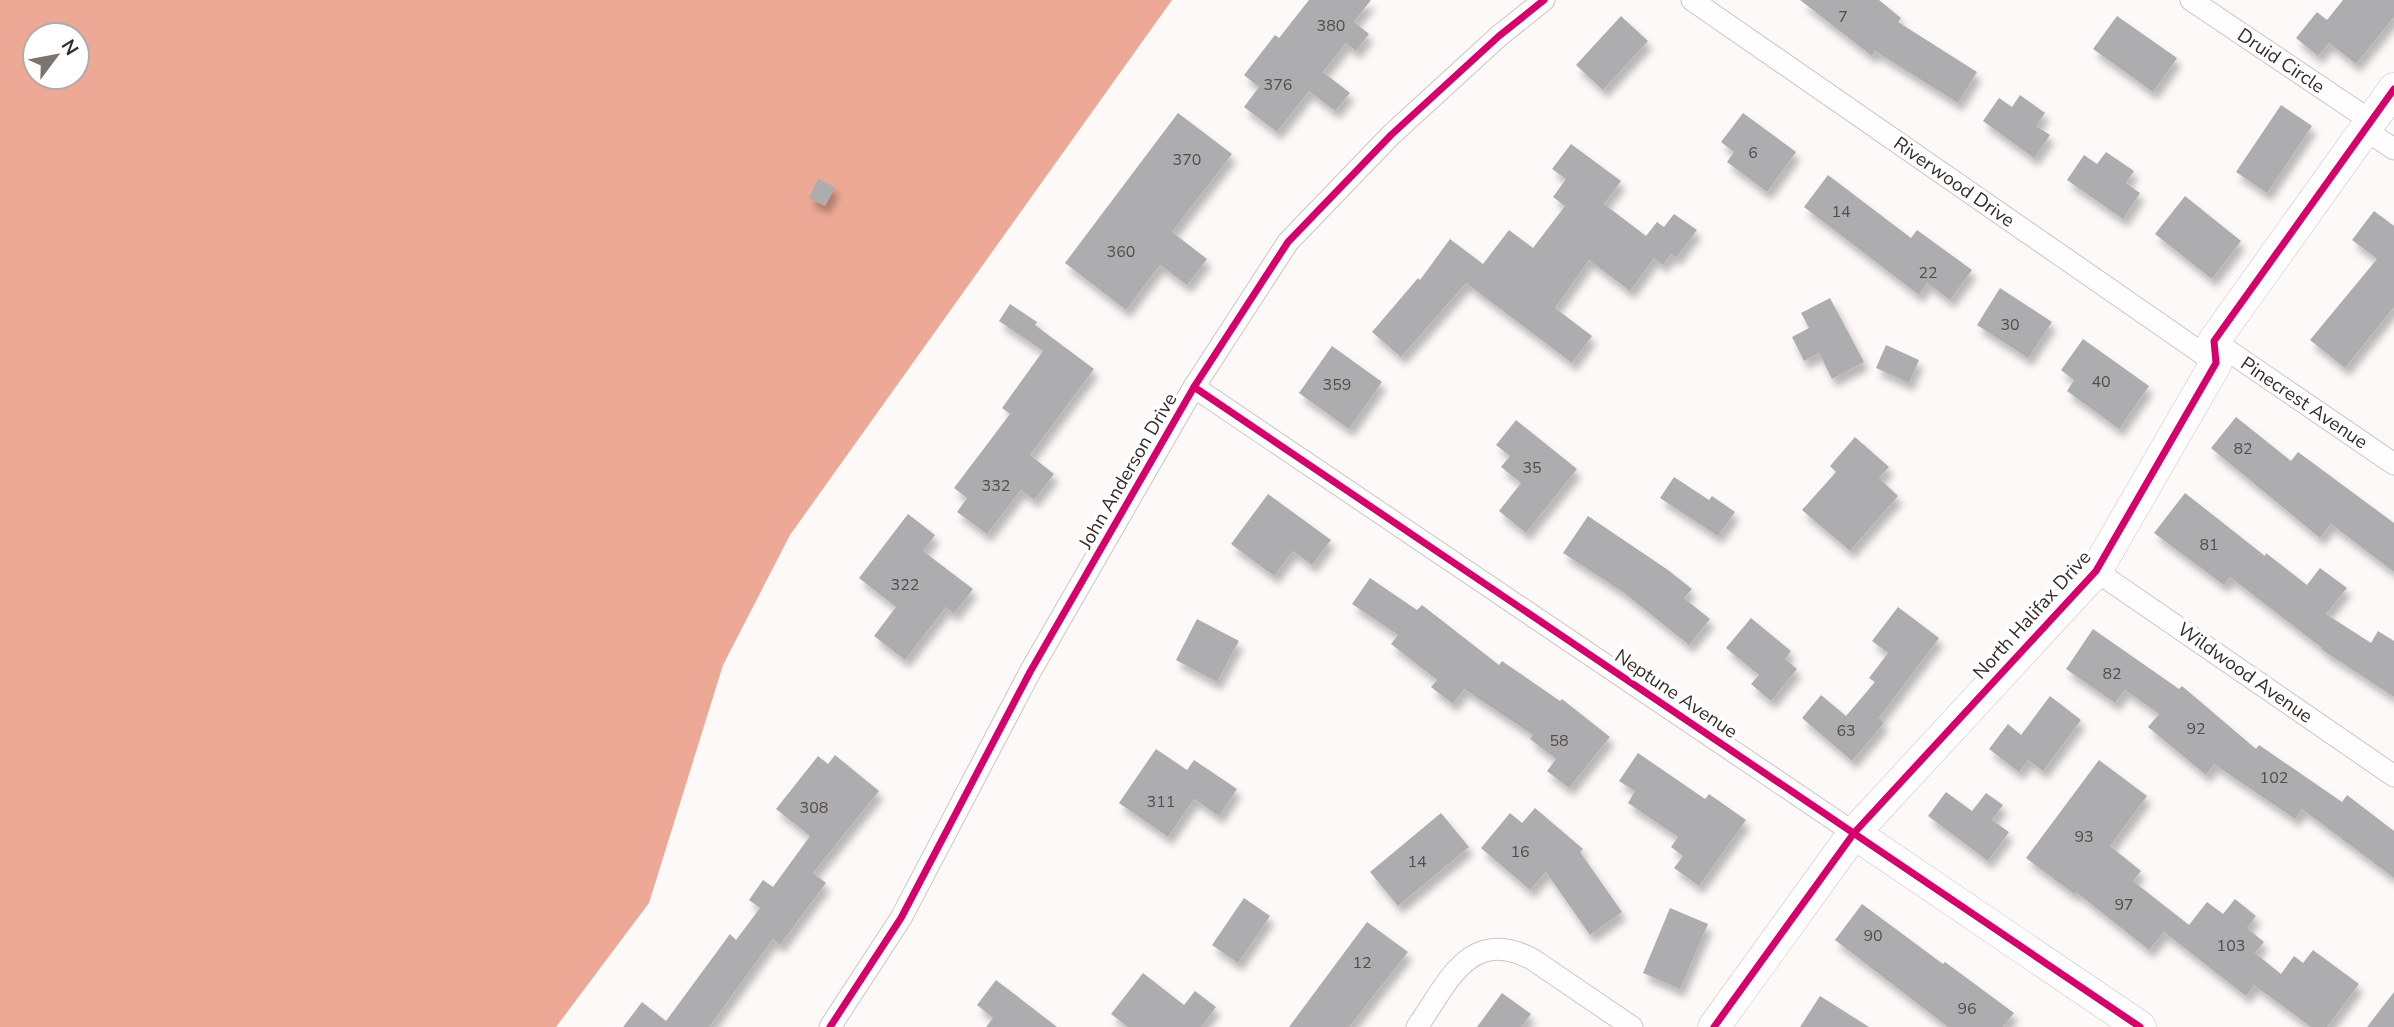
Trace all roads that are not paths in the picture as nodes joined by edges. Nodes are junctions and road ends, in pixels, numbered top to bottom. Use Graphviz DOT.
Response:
graph roads {
  1 [pos="1544,0"];
  2 [pos="1692,0"];
  3 [pos="2191,0"];
  4 [pos="2394,89"];
  5 [pos="2368,125"];
  6 [pos="2394,149"];
  7 [pos="2215,352"];
  8 [pos="1194,387"];
  9 [pos="2394,464"];
  10 [pos="2096,570"];
  11 [pos="2394,776"];
  12 [pos="1854,833"];
  13 [pos="830,1027"];
  14 [pos="1417,1027"];
  15 [pos="1632,1027"];
  16 [pos="1714,1027"];
  17 [pos="2140,1027"];
  1 -- 8 [label="street, John Anderson Drive"];
  2 -- 7 [label="street, Riverwood Drive"];
  3 -- 5 [label="street, Druid Circle"];
  4 -- 5 [label="street, North Halifax Drive"];
  5 -- 6 [label="street, Druid Circle"];
  5 -- 7 [label="street, North Halifax Drive"];
  7 -- 9 [label="street, Pinecrest Avenue"];
  7 -- 10 [label="street, North Halifax Drive"];
  8 -- 12 [label="street, Neptune Avenue"];
  8 -- 13 [label="street, John Anderson Drive"];
  10 -- 11 [label="street, Wildwood Avenue"];
  10 -- 12 [label="street, North Halifax Drive"];
  12 -- 16 [label="street, North Halifax Drive"];
  12 -- 17 [label="street, Neptune Avenue"];
  14 -- 15 [label="street"];
}
